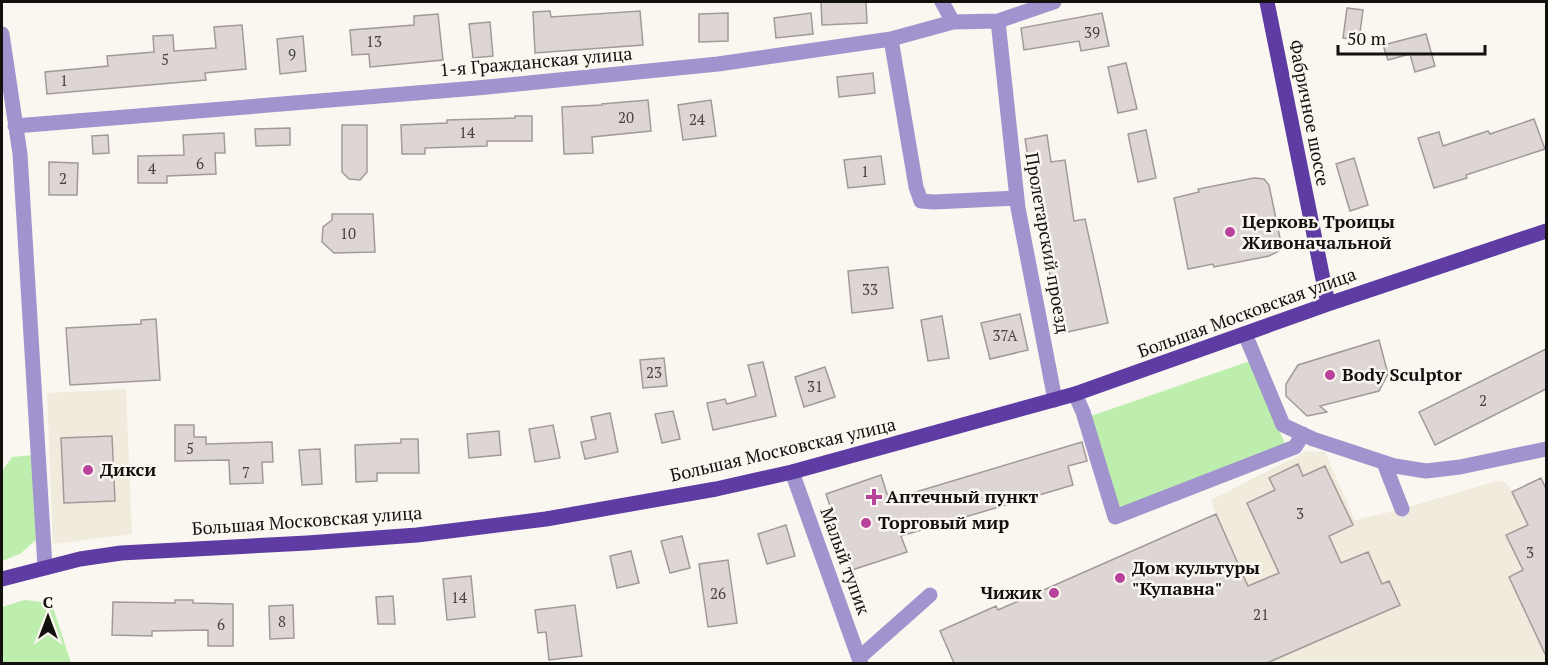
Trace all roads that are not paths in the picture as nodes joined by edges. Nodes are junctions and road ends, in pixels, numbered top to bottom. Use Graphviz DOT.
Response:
graph roads {
  1 [pos="942,2"];
  2 [pos="1054,2"];
  3 [pos="1266,2"];
  4 [pos="998,21"];
  5 [pos="953,22"];
  6 [pos="2,34"];
  7 [pos="891,39"];
  8 [pos="15,126"];
  9 [pos="1017,198"];
  10 [pos="1546,231"];
  11 [pos="1328,304"];
  12 [pos="1245,334"];
  13 [pos="1075,394"];
  14 [pos="1055,400"];
  15 [pos="1303,434"];
  16 [pos="1546,449"];
  17 [pos="1384,463"];
  18 [pos="792,472"];
  19 [pos="1402,509"];
  20 [pos="45,567"];
  21 [pos="2,579"];
  22 [pos="930,595"];
  23 [pos="860,661"];
  1 -- 5 [label="street"];
  2 -- 4 [label="street, 1-я Гражданская улица"];
  3 -- 11 [label="main road, Фабричное шоссе"];
  4 -- 5 [label="street, 1-я Гражданская улица"];
  4 -- 9 [label="street, Пролетарский проезд"];
  5 -- 7 [label="street, 1-я Гражданская улица"];
  6 -- 8 [label="street"];
  7 -- 8 [label="street, 1-я Гражданская улица"];
  7 -- 9 [label="street"];
  8 -- 20 [label="street"];
  9 -- 14 [label="street, Пролетарский проезд"];
  10 -- 11 [label="main road, Большая Московская улица"];
  11 -- 12 [label="main road, Большая Московская улица"];
  12 -- 13 [label="main road, Большая Московская улица"];
  12 -- 15 [label="street"];
  13 -- 14 [label="main road, Большая Московская улица"];
  13 -- 15 [label="street"];
  14 -- 18 [label="main road, Большая Московская улица"];
  15 -- 17 [label="street"];
  16 -- 17 [label="street"];
  17 -- 19 [label="street"];
  18 -- 20 [label="main road, Большая Московская улица"];
  18 -- 23 [label="street, Малый тупик"];
  20 -- 21 [label="main road, Большая Московская улица"];
  22 -- 23 [label="street"];
}
